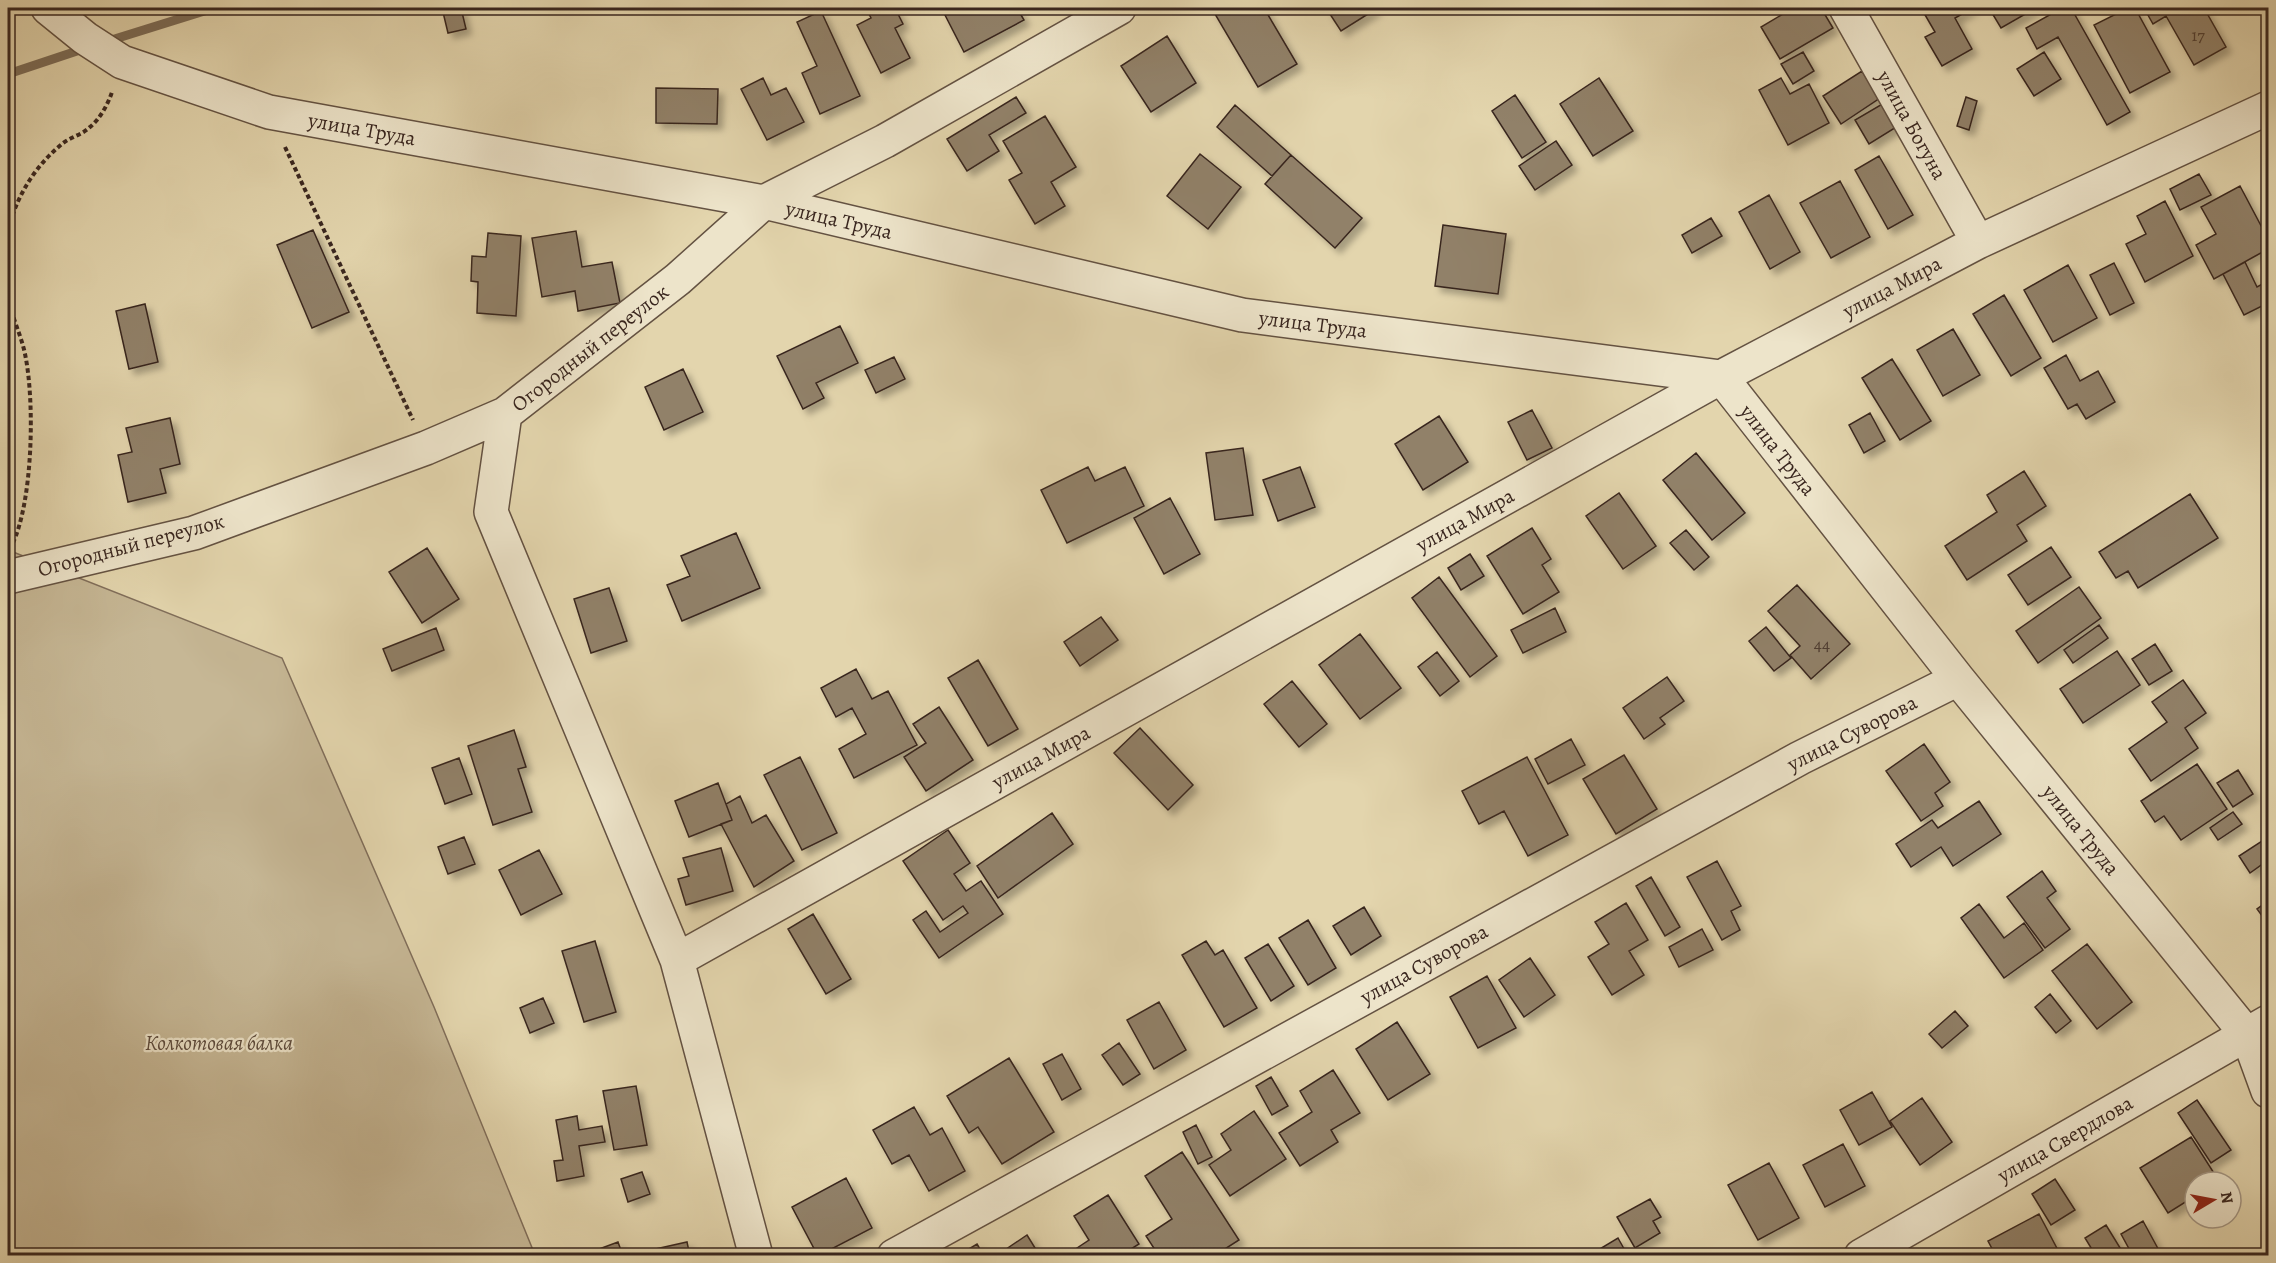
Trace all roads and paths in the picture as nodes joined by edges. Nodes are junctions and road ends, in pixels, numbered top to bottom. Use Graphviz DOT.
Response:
graph roads {
  1 [pos="1119,8"];
  2 [pos="1846,8"];
  3 [pos="67,17"];
  4 [pos="118,60"];
  5 [pos="2268,108"];
  6 [pos="269,112"];
  7 [pos="764,202"];
  8 [pos="8,230"];
  9 [pos="1978,242"];
  10 [pos="8,296"];
  11 [pos="1721,377"];
  12 [pos="505,414"];
  13 [pos="426,448"];
  14 [pos="9,562"];
  15 [pos="1958,679"];
  16 [pos="676,960"];
  17 [pos="2258,1029"];
  18 [pos="2268,1091"];
  19 [pos="756,1256"];
  20 [pos="894,1256"];
  21 [pos="1861,1256"];
  1 -- 7 [label="street, Огородный переулок"];
  2 -- 9 [label="street, улица Богуна"];
  3 -- 4 [label="street, улица Труда"];
  4 -- 6 [label="street, улица Труда"];
  4 -- 8 [label="path"];
  5 -- 9 [label="street, улица Мира"];
  6 -- 7 [label="street, улица Труда"];
  6 -- 13 [label="path"];
  7 -- 11 [label="street, улица Труда"];
  7 -- 12 [label="street, Огородный переулок"];
  9 -- 11 [label="street, улица Мира"];
  10 -- 14 [label="path"];
  11 -- 15 [label="street, улица Труда"];
  11 -- 16 [label="street, улица Мира"];
  12 -- 13 [label="street, Огородный переулок"];
  12 -- 16 [label="street"];
  13 -- 14 [label="street, Огородный переулок"];
  15 -- 17 [label="street, улица Труда"];
  15 -- 20 [label="street, улица Суворова"];
  16 -- 19 [label="street"];
  17 -- 18 [label="street, улица Труда"];
  17 -- 21 [label="street, улица Свердлова"];
}
